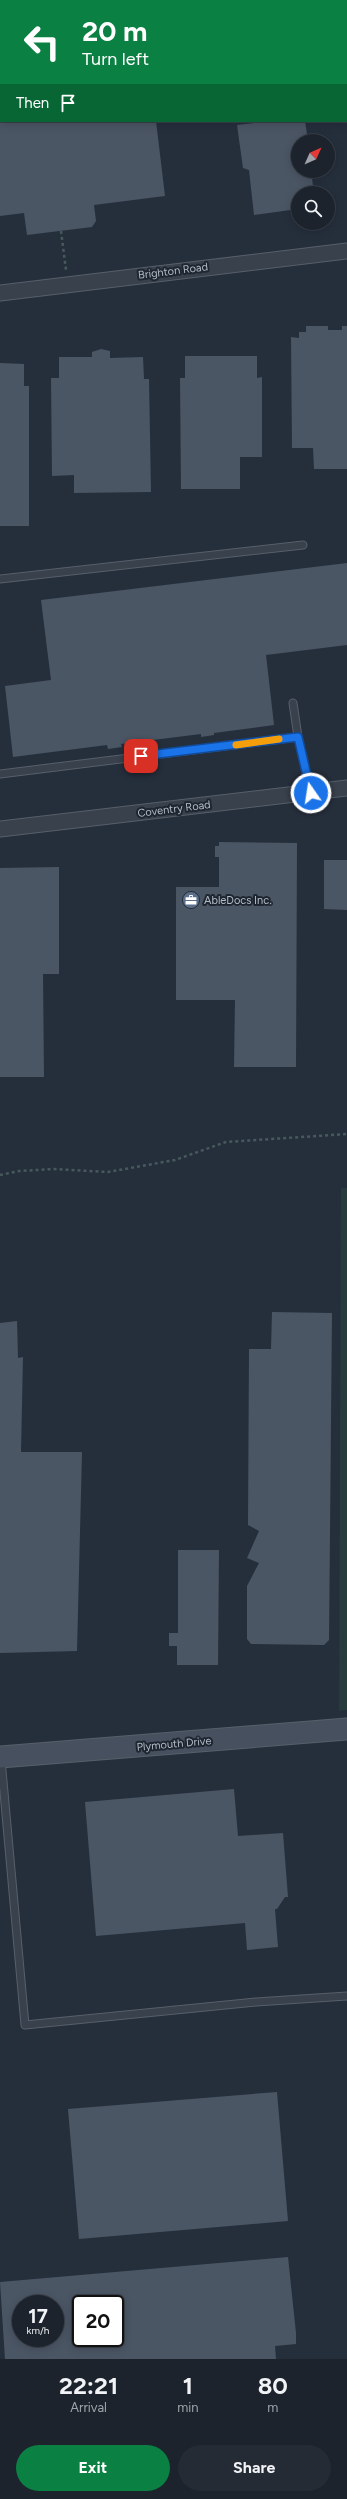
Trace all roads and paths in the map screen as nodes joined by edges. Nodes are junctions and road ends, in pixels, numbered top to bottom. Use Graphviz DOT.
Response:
graph roads {
  1 [pos="60,231"];
  2 [pos="347,251"];
  3 [pos="67,284"];
  4 [pos="0,293"];
  5 [pos="303,545"];
  6 [pos="0,579"];
  7 [pos="293,703"];
  8 [pos="298,737"];
  9 [pos="0,774"];
  10 [pos="347,788"];
  11 [pos="311,793"];
  12 [pos="0,829"];
  13 [pos="347,1134"];
  14 [pos="0,1175"];
  15 [pos="347,1728"];
  16 [pos="1,1757"];
  17 [pos="347,1996"];
  1 -- 3 [label="path"];
  2 -- 3 [label="street, Brighton Road"];
  3 -- 4 [label="street, Brighton Road"];
  5 -- 6 [label="lane"];
  7 -- 8 [label="lane"];
  8 -- 9 [label="lane"];
  8 -- 11 [label="lane"];
  10 -- 11 [label="street, Coventry Road"];
  11 -- 12 [label="street, Coventry Road"];
  13 -- 14 [label="path"];
  15 -- 16 [label="street, Plymouth Drive"];
  16 -- 17 [label="lane"];
}
